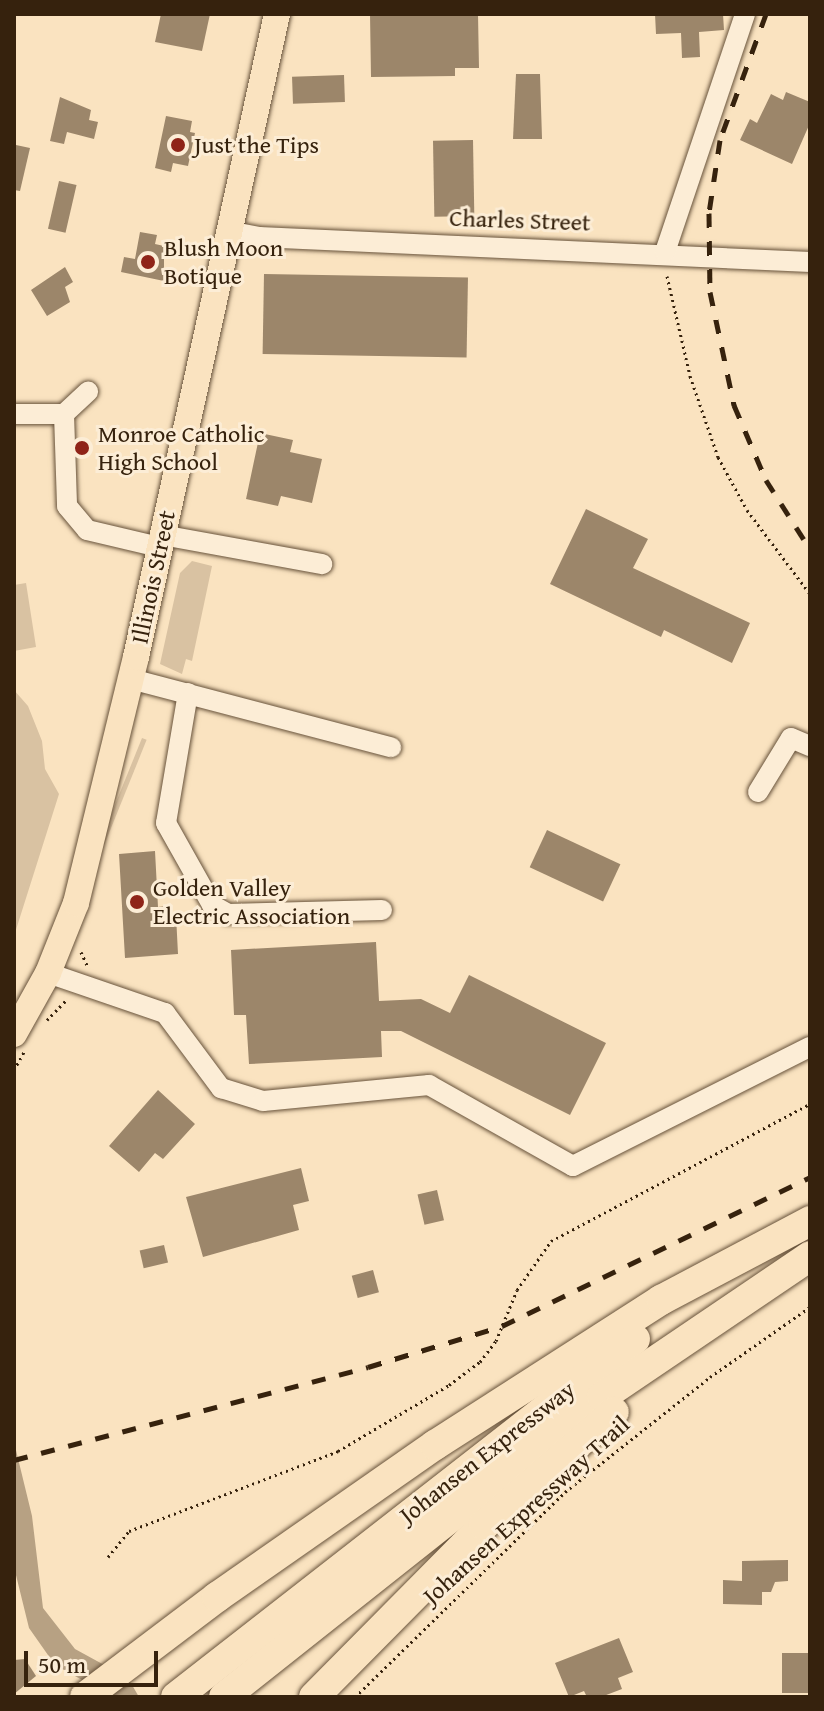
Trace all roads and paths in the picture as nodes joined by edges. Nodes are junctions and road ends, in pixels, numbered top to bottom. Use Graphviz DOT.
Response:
graph roads {
  1 [pos="277,14"];
  2 [pos="745,14"];
  3 [pos="228,231"];
  4 [pos="665,252"];
  5 [pos="810,262"];
  6 [pos="88,392"];
  7 [pos="14,414"];
  8 [pos="64,414"];
  9 [pos="161,541"];
  10 [pos="322,564"];
  11 [pos="810,594"];
  12 [pos="131,679"];
  13 [pos="188,693"];
  14 [pos="810,746"];
  15 [pos="391,747"];
  16 [pos="758,792"];
  17 [pos="382,910"];
  18 [pos="48,973"];
  19 [pos="14,1034"];
  20 [pos="810,1047"];
  21 [pos="810,1104"];
  22 [pos="810,1222"];
  23 [pos="810,1256"];
  24 [pos="810,1307"];
  25 [pos="710,1320"];
  26 [pos="108,1557"];
  27 [pos="85,1697"];
  28 [pos="176,1697"];
  29 [pos="224,1697"];
  30 [pos="314,1697"];
  31 [pos="355,1697"];
  1 -- 3 [label="main road, Illinois Street"];
  2 -- 4 [label="street"];
  3 -- 4 [label="street, Charles Street"];
  3 -- 9 [label="main road, Illinois Street"];
  4 -- 5 [label="street, Charles Street"];
  4 -- 11 [label="path"];
  6 -- 8 [label="street"];
  7 -- 8 [label="street"];
  8 -- 9 [label="street"];
  9 -- 10 [label="street"];
  9 -- 12 [label="main road, Illinois Street"];
  12 -- 13 [label="street"];
  12 -- 18 [label="main road, Illinois Street"];
  13 -- 15 [label="street"];
  13 -- 17 [label="street"];
  14 -- 16 [label="street"];
  18 -- 19 [label="main road, Illinois Street"];
  18 -- 20 [label="street"];
  21 -- 26 [label="path"];
  22 -- 27 [label="highway"];
  22 -- 28 [label="highway, Johansen Expressway"];
  23 -- 25 [label="highway, Johansen Expressway"];
  24 -- 31 [label="path, Johansen Expressway Trail"];
  25 -- 29 [label="highway, Johansen Expressway"];
  25 -- 30 [label="highway"];
}
